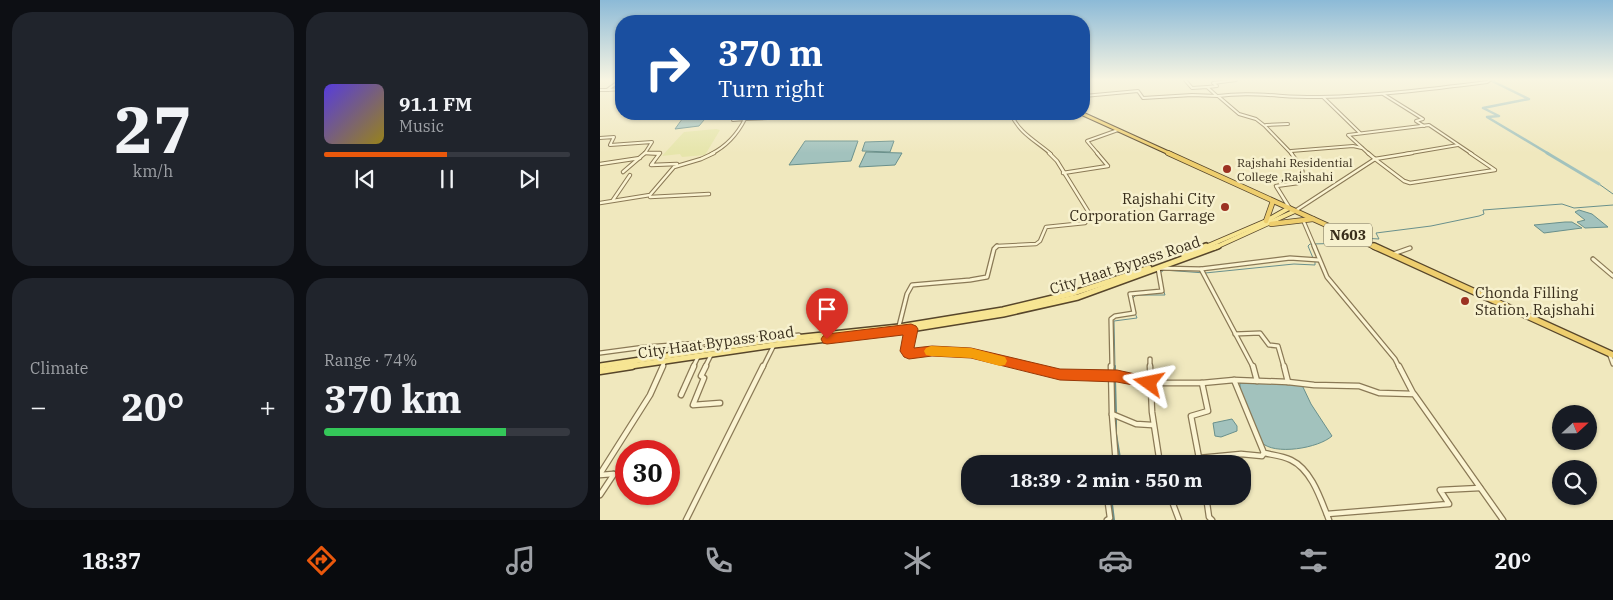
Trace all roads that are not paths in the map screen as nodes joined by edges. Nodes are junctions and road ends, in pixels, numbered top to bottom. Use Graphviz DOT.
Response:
graph roads {
  1 [pos="1228,104"];
  2 [pos="1330,104"];
  3 [pos="1399,104"];
  4 [pos="1090,117"];
  5 [pos="744,120"];
  6 [pos="1014,120"];
  7 [pos="1288,124"];
  8 [pos="1265,126"];
  9 [pos="1425,126"];
  10 [pos="1118,130"];
  11 [pos="1360,133"];
  12 [pos="600,138"];
  13 [pos="1458,145"];
  14 [pos="1363,148"];
  15 [pos="1290,152"];
  16 [pos="645,153"];
  17 [pos="640,158"];
  18 [pos="1375,159"];
  19 [pos="600,164"];
  20 [pos="678,164"];
  21 [pos="623,172"];
  22 [pos="1063,173"];
  23 [pos="630,176"];
  24 [pos="709,194"];
  25 [pos="644,197"];
  26 [pos="613,200"];
  27 [pos="1273,201"];
  28 [pos="600,203"];
  29 [pos="1289,208"];
  30 [pos="1295,211"];
  31 [pos="1313,219"];
  32 [pos="1303,220"];
  33 [pos="1269,223"];
  34 [pos="1410,248"];
  35 [pos="1390,255"];
  36 [pos="1593,259"];
  37 [pos="1319,260"];
  38 [pos="1158,268"];
  39 [pos="1201,269"];
  40 [pos="1613,276"];
  41 [pos="899,326"];
  42 [pos="911,329"];
  43 [pos="1235,334"];
  44 [pos="752,341"];
  45 [pos="774,345"];
  46 [pos="600,353"];
  47 [pos="711,354"];
  48 [pos="1611,354"];
  49 [pos="699,356"];
  50 [pos="1150,359"];
  51 [pos="665,361"];
  52 [pos="1613,364"];
  53 [pos="600,366"];
  54 [pos="600,371"];
  55 [pos="1114,376"];
  56 [pos="1234,380"];
  57 [pos="1257,381"];
  58 [pos="1288,382"];
  59 [pos="1149,383"];
  60 [pos="1202,383"];
  61 [pos="1414,394"];
  62 [pos="681,395"];
  63 [pos="720,403"];
  64 [pos="1112,414"];
  65 [pos="1152,425"];
  66 [pos="1264,453"];
  67 [pos="1115,455"];
  68 [pos="1158,455"];
  69 [pos="1198,455"];
  70 [pos="1235,455"];
  71 [pos="600,475"];
  72 [pos="1480,488"];
  73 [pos="600,495"];
  74 [pos="1108,505"];
  75 [pos="1174,505"];
  76 [pos="1208,505"];
  77 [pos="1328,517"];
  78 [pos="686,520"];
  79 [pos="1107,520"];
  80 [pos="1180,520"];
  81 [pos="1212,520"];
  82 [pos="1504,520"];
  1 -- 8 [label="street"];
  2 -- 11 [label="street"];
  3 -- 9 [label="street"];
  4 -- 10 [label="highway, N603"];
  5 -- 20 [label="street"];
  6 -- 22 [label="street"];
  7 -- 8 [label="street"];
  8 -- 15 [label="street"];
  9 -- 11 [label="street"];
  9 -- 13 [label="street"];
  10 -- 22 [label="street"];
  10 -- 27 [label="highway, N603"];
  11 -- 14 [label="street"];
  12 -- 16 [label="street"];
  13 -- 18 [label="street"];
  13 -- 18 [label="street"];
  14 -- 15 [label="street"];
  14 -- 18 [label="street"];
  15 -- 29 [label="street"];
  16 -- 17 [label="street"];
  16 -- 20 [label="street"];
  17 -- 19 [label="street"];
  17 -- 21 [label="street"];
  18 -- 30 [label="street"];
  20 -- 25 [label="street"];
  22 -- 41 [label="street"];
  23 -- 26 [label="street"];
  24 -- 25 [label="street"];
  25 -- 26 [label="street"];
  26 -- 28 [label="street"];
  27 -- 29 [label="highway, N603"];
  27 -- 33 [label="highway"];
  29 -- 30 [label="highway, N603"];
  29 -- 33 [label="main road, City Haat Bypass Road"];
  30 -- 31 [label="highway, N603"];
  30 -- 33 [label="main road, City Haat Bypass Road"];
  31 -- 32 [label="highway"];
  31 -- 35 [label="highway, N603"];
  32 -- 33 [label="highway"];
  32 -- 37 [label="street"];
  33 -- 38 [label="main road, City Haat Bypass Road"];
  33 -- 41 [label="main road, City Haat Bypass Road"];
  34 -- 35 [label="street"];
  35 -- 48 [label="highway, N603"];
  36 -- 40 [label="street"];
  37 -- 39 [label="street"];
  37 -- 61 [label="street"];
  38 -- 39 [label="street"];
  38 -- 42 [label="main road, City Haat Bypass Road"];
  38 -- 55 [label="street"];
  39 -- 43 [label="street"];
  41 -- 44 [label="main road, City Haat Bypass Road"];
  42 -- 45 [label="main road, City Haat Bypass Road"];
  42 -- 55 [label="street"];
  43 -- 57 [label="street"];
  43 -- 58 [label="street"];
  44 -- 46 [label="street"];
  44 -- 53 [label="main road, City Haat Bypass Road"];
  45 -- 47 [label="main road, City Haat Bypass Road"];
  45 -- 78 [label="street"];
  47 -- 49 [label="main road, City Haat Bypass Road"];
  47 -- 63 [label="street"];
  48 -- 52 [label="street"];
  49 -- 51 [label="main road, City Haat Bypass Road"];
  49 -- 62 [label="street"];
  50 -- 59 [label="street"];
  51 -- 54 [label="main road, City Haat Bypass Road"];
  51 -- 71 [label="street"];
  55 -- 59 [label="street"];
  55 -- 64 [label="street"];
  56 -- 57 [label="street"];
  56 -- 60 [label="street"];
  56 -- 66 [label="street"];
  57 -- 58 [label="street"];
  58 -- 61 [label="street"];
  59 -- 60 [label="street"];
  59 -- 65 [label="street"];
  60 -- 69 [label="street"];
  61 -- 72 [label="street"];
  64 -- 65 [label="street"];
  64 -- 67 [label="street"];
  65 -- 68 [label="street"];
  66 -- 70 [label="street"];
  66 -- 77 [label="street"];
  71 -- 73 [label="street"];
  72 -- 77 [label="street"];
  72 -- 82 [label="street"];
  74 -- 79 [label="street"];
  75 -- 80 [label="street"];
  76 -- 81 [label="street"];
}
